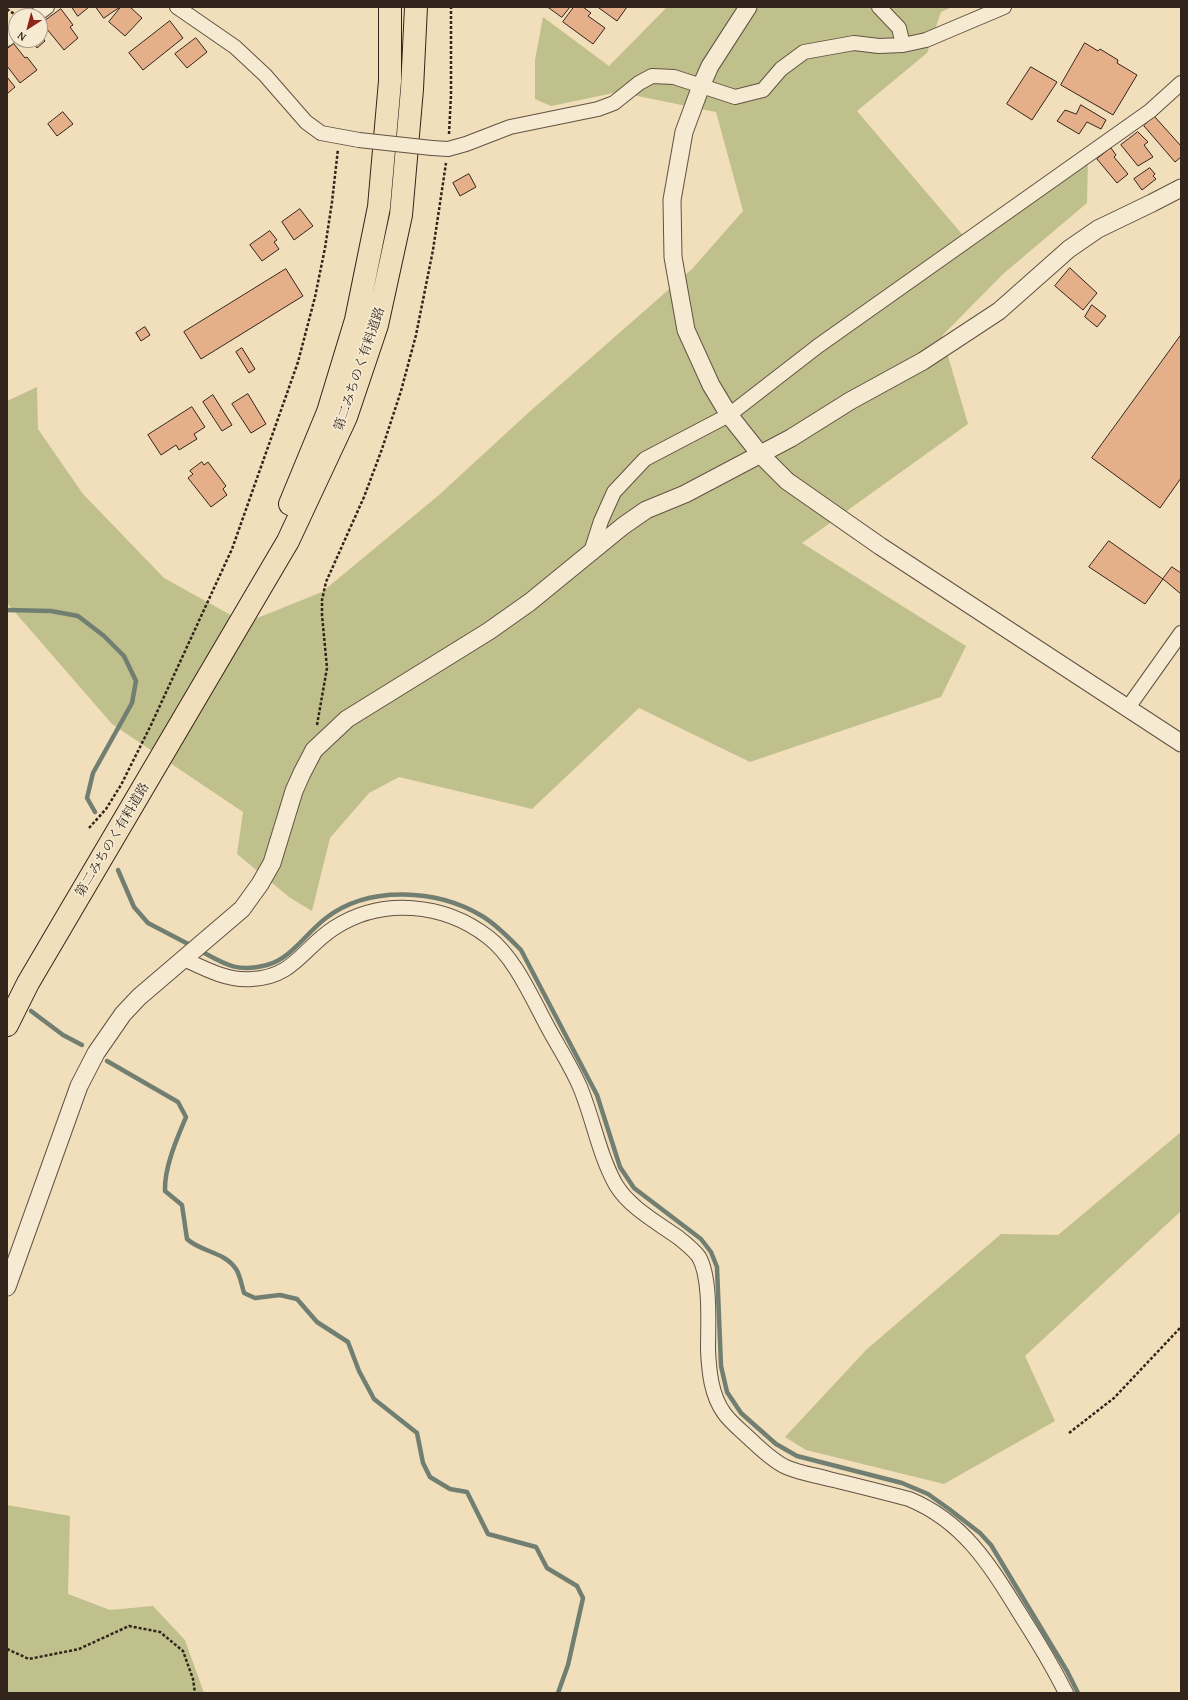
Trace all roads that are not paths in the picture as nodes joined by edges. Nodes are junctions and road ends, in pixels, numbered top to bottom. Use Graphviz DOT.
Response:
graph roads {
  1 [pos="177,7"];
  2 [pos="390,7"];
  3 [pos="416,7"];
  4 [pos="748,7"];
  5 [pos="879,7"];
  6 [pos="1004,7"];
  7 [pos="903,45"];
  8 [pos="1181,83"];
  9 [pos="701,86"];
  10 [pos="1181,188"];
  11 [pos="729,415"];
  12 [pos="760,454"];
  13 [pos="591,552"];
  14 [pos="1181,633"];
  15 [pos="221,656"];
  16 [pos="1128,709"];
  17 [pos="1181,743"];
  18 [pos="186,957"];
  19 [pos="7,1025"];
  20 [pos="7,1287"];
  21 [pos="1066,1693"];
  1 -- 9 [label="street, bridge"];
  2 -- 15 [label="highway, 第二みちのく有料道路"];
  3 -- 15 [label="highway, 第二みちのく有料道路"];
  4 -- 9 [label="street"];
  5 -- 7 [label="street"];
  6 -- 7 [label="street"];
  7 -- 9 [label="street"];
  8 -- 11 [label="street"];
  9 -- 11 [label="street"];
  10 -- 12 [label="street"];
  11 -- 12 [label="street"];
  11 -- 13 [label="street"];
  12 -- 13 [label="street"];
  12 -- 16 [label="street"];
  13 -- 18 [label="street"];
  14 -- 16 [label="street"];
  15 -- 19 [label="highway, 第二みちのく有料道路"];
  16 -- 17 [label="street"];
  18 -- 20 [label="street"];
  18 -- 21 [label="street"];
}
